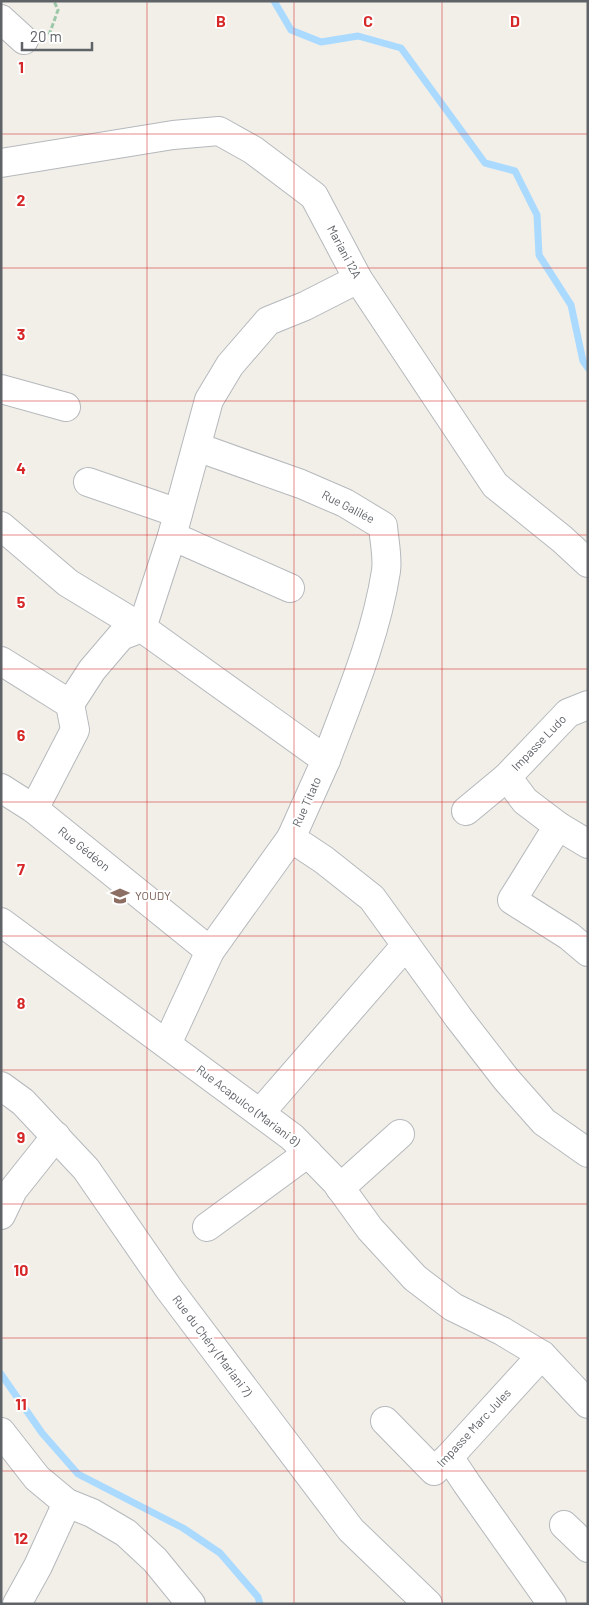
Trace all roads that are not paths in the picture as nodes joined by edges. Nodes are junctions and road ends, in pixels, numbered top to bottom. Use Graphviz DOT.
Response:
graph roads {
  1 [pos="1,19"];
  2 [pos="13,43"];
  3 [pos="1,163"];
  4 [pos="358,279"];
  5 [pos="1,389"];
  6 [pos="66,407"];
  7 [pos="197,447"];
  8 [pos="88,482"];
  9 [pos="175,524"];
  10 [pos="1,526"];
  11 [pos="588,563"];
  12 [pos="290,588"];
  13 [pos="142,628"];
  14 [pos="1,661"];
  15 [pos="70,704"];
  16 [pos="588,705"];
  17 [pos="326,760"];
  18 [pos="507,777"];
  19 [pos="1,788"];
  20 [pos="34,809"];
  21 [pos="466,811"];
  22 [pos="558,826"];
  23 [pos="291,838"];
  24 [pos="588,844"];
  25 [pos="1,922"];
  26 [pos="406,944"];
  27 [pos="210,951"];
  28 [pos="588,952"];
  29 [pos="167,1044"];
  30 [pos="1,1086"];
  31 [pos="260,1113"];
  32 [pos="400,1134"];
  33 [pos="56,1136"];
  34 [pos="308,1153"];
  35 [pos="588,1153"];
  36 [pos="340,1188"];
  37 [pos="1,1215"];
  38 [pos="207,1227"];
  39 [pos="542,1355"];
  40 [pos="588,1404"];
  41 [pos="385,1421"];
  42 [pos="1,1432"];
  43 [pos="449,1457"];
  44 [pos="67,1503"];
  45 [pos="564,1525"];
  46 [pos="588,1548"];
  47 [pos="17,1604"];
  48 [pos="191,1604"];
  49 [pos="428,1604"];
  50 [pos="552,1604"];
  1 -- 2 [label="street"];
  3 -- 4 [label="street, Mariani 12A"];
  4 -- 7 [label="street"];
  4 -- 11 [label="street, Mariani 12A"];
  5 -- 6 [label="street"];
  7 -- 9 [label="street"];
  7 -- 17 [label="street, Rue Galilée"];
  8 -- 9 [label="street"];
  9 -- 12 [label="street"];
  9 -- 13 [label="street"];
  10 -- 13 [label="street"];
  13 -- 15 [label="street"];
  13 -- 17 [label="street"];
  14 -- 15 [label="street"];
  15 -- 20 [label="street"];
  16 -- 18 [label="street, Impasse Ludo"];
  17 -- 23 [label="street, Rue Titato"];
  18 -- 21 [label="street"];
  18 -- 22 [label="street, Impasse Ludo"];
  19 -- 20 [label="street, Rue Gédéon"];
  20 -- 27 [label="street, Rue Gédéon"];
  22 -- 24 [label="street, Impasse Ludo"];
  22 -- 28 [label="street"];
  23 -- 26 [label="street, Rue Titato"];
  23 -- 27 [label="street"];
  25 -- 29 [label="street, Rue Acapulco (Mariani 8)"];
  26 -- 31 [label="street"];
  26 -- 35 [label="street, Rue Titato"];
  27 -- 29 [label="street"];
  29 -- 31 [label="street, Rue Acapulco (Mariani 8)"];
  30 -- 33 [label="street, Rue du Chéry (Mariani 7)"];
  31 -- 34 [label="street, Rue Acapulco (Mariani 8)"];
  32 -- 36 [label="street"];
  33 -- 37 [label="street"];
  33 -- 49 [label="street, Rue du Chéry (Mariani 7)"];
  34 -- 36 [label="street, Rue Acapulco (Mariani 8)"];
  34 -- 38 [label="street"];
  36 -- 39 [label="street, Rue Acapulco (Mariani 8)"];
  39 -- 40 [label="street, Rue Acapulco (Mariani 8)"];
  39 -- 43 [label="street, Impasse Marc Jules"];
  41 -- 43 [label="street, Impasse Marc Jules"];
  42 -- 44 [label="street"];
  43 -- 50 [label="street"];
  44 -- 47 [label="street"];
  44 -- 48 [label="street"];
  45 -- 46 [label="street"];
}
